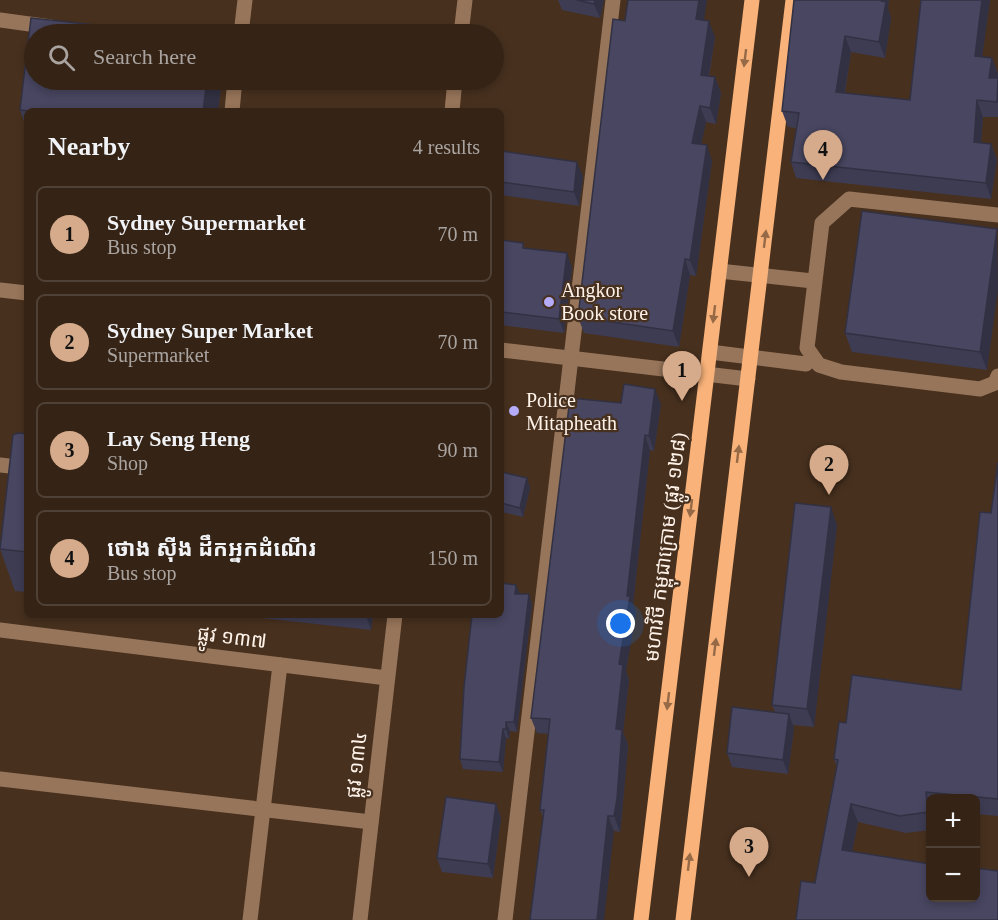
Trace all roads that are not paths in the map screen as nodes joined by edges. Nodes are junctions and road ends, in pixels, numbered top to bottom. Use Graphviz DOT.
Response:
graph roads {
  1 [pos="245,0"];
  2 [pos="465,0"];
  3 [pos="613,0"];
  4 [pos="752,0"];
  5 [pos="793,0"];
  6 [pos="0,20"];
  7 [pos="25,24"];
  8 [pos="242,24"];
  9 [pos="462,24"];
  10 [pos="234,90"];
  11 [pos="455,90"];
  12 [pos="232,108"];
  13 [pos="452,108"];
  14 [pos="998,215"];
  15 [pos="719,271"];
  16 [pos="760,276"];
  17 [pos="813,281"];
  18 [pos="0,290"];
  19 [pos="24,294"];
  20 [pos="504,350"];
  21 [pos="710,352"];
  22 [pos="750,357"];
  23 [pos="570,358"];
  24 [pos="812,358"];
  25 [pos="707,374"];
  26 [pos="998,376"];
  27 [pos="748,379"];
  28 [pos="0,465"];
  29 [pos="24,468"];
  30 [pos="394,618"];
  31 [pos="0,630"];
  32 [pos="280,665"];
  33 [pos="387,678"];
  34 [pos="0,779"];
  35 [pos="263,810"];
  36 [pos="371,822"];
  37 [pos="250,920"];
  38 [pos="360,920"];
  39 [pos="505,920"];
  40 [pos="641,920"];
  41 [pos="682,920"];
  1 -- 8 [label="street"];
  2 -- 9 [label="street"];
  3 -- 23 [label="street"];
  4 -- 15 [label="main road, មហាវិថី កម្ពុជាក្រោម (ផ្លូវ ១២៨), one-way"];
  16 -- 5 [label="main road, one-way"];
  6 -- 7 [label="street"];
  10 -- 12 [label="street"];
  11 -- 13 [label="street"];
  14 -- 17 [label="street"];
  15 -- 16 [label="street"];
  15 -- 21 [label="main road, មហាវិថី កម្ពុជាក្រោម (ផ្លូវ ១២៨), one-way"];
  16 -- 17 [label="street"];
  16 -- 22 [label="main road"];
  17 -- 24 [label="street"];
  18 -- 19 [label="street"];
  20 -- 23 [label="street"];
  21 -- 22 [label="street"];
  21 -- 25 [label="main road, មហាវិថី កម្ពុជាក្រោម (ផ្លូវ ១២៨)"];
  22 -- 24 [label="street"];
  22 -- 27 [label="main road"];
  23 -- 25 [label="street"];
  23 -- 39 [label="street"];
  24 -- 26 [label="street"];
  25 -- 27 [label="street"];
  25 -- 40 [label="main road, មហាវិថី កម្ពុជាក្រោម (ផ្លូវ ១២៨), one-way"];
  41 -- 27 [label="main road, one-way"];
  28 -- 29 [label="street"];
  30 -- 33 [label="street, ផ្លូវ ១៣៤"];
  31 -- 32 [label="street, ផ្លូវ ១៣៧"];
  32 -- 33 [label="street, ផ្លូវ ១៣៧"];
  32 -- 35 [label="street"];
  33 -- 36 [label="street, ផ្លូវ ១៣៤"];
  34 -- 35 [label="street"];
  35 -- 36 [label="street"];
  35 -- 37 [label="street"];
  36 -- 38 [label="street, ផ្លូវ ១៣៤"];
}
